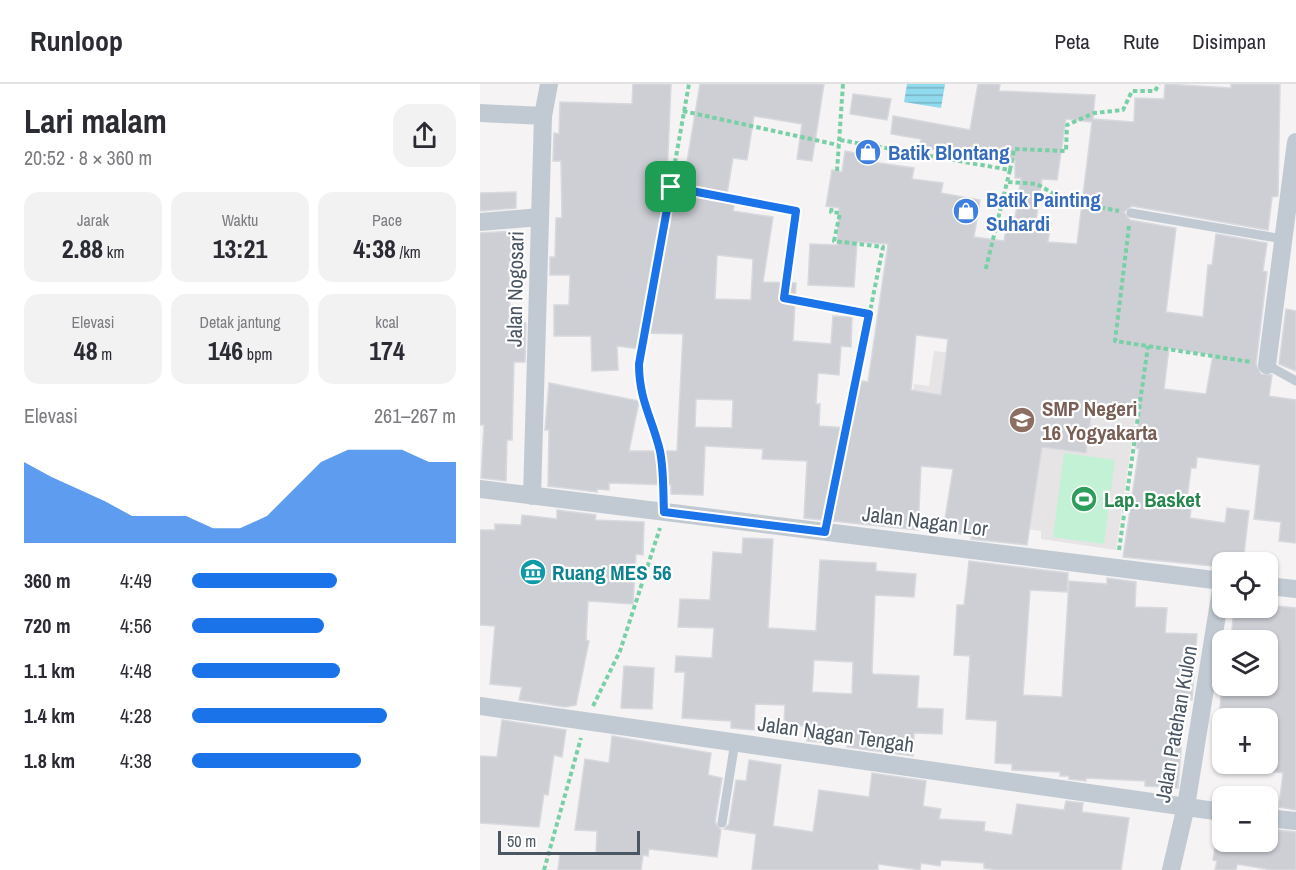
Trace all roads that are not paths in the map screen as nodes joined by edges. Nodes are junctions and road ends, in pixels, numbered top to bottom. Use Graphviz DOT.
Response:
graph roads {
  1 [pos="549,84"];
  2 [pos="480,113"];
  3 [pos="543,116"];
  4 [pos="1296,142"];
  5 [pos="1131,213"];
  6 [pos="540,217"];
  7 [pos="480,222"];
  8 [pos="1283,239"];
  9 [pos="1267,365"];
  10 [pos="1296,381"];
  11 [pos="480,489"];
  12 [pos="532,496"];
  13 [pos="1212,581"];
  14 [pos="1278,587"];
  15 [pos="1296,589"];
  16 [pos="1216,618"];
  17 [pos="480,706"];
  18 [pos="735,742"];
  19 [pos="1186,806"];
  20 [pos="1212,810"];
  21 [pos="1278,819"];
  22 [pos="1296,821"];
  23 [pos="722,823"];
  24 [pos="1171,870"];
  1 -- 3 [label="street, Jalan Nogosari"];
  2 -- 3 [label="street"];
  3 -- 6 [label="street, Jalan Nogosari"];
  4 -- 8 [label="street"];
  5 -- 8 [label="lane"];
  6 -- 7 [label="street"];
  6 -- 12 [label="street, Jalan Nogosari"];
  8 -- 9 [label="street"];
  9 -- 10 [label="lane"];
  11 -- 12 [label="street, Jalan Nagan Lor"];
  12 -- 13 [label="street, Jalan Nagan Lor"];
  14 -- 15 [label="street"];
  16 -- 19 [label="street, Jalan Patehan Kulon"];
  17 -- 18 [label="street, Jalan Nagan Tengah"];
  18 -- 19 [label="street, Jalan Nagan Tengah"];
  18 -- 23 [label="lane"];
  19 -- 20 [label="street, Jalan Nagan Tengah"];
  19 -- 24 [label="street, Jalan Patehan Kulon"];
  21 -- 22 [label="street"];
}
